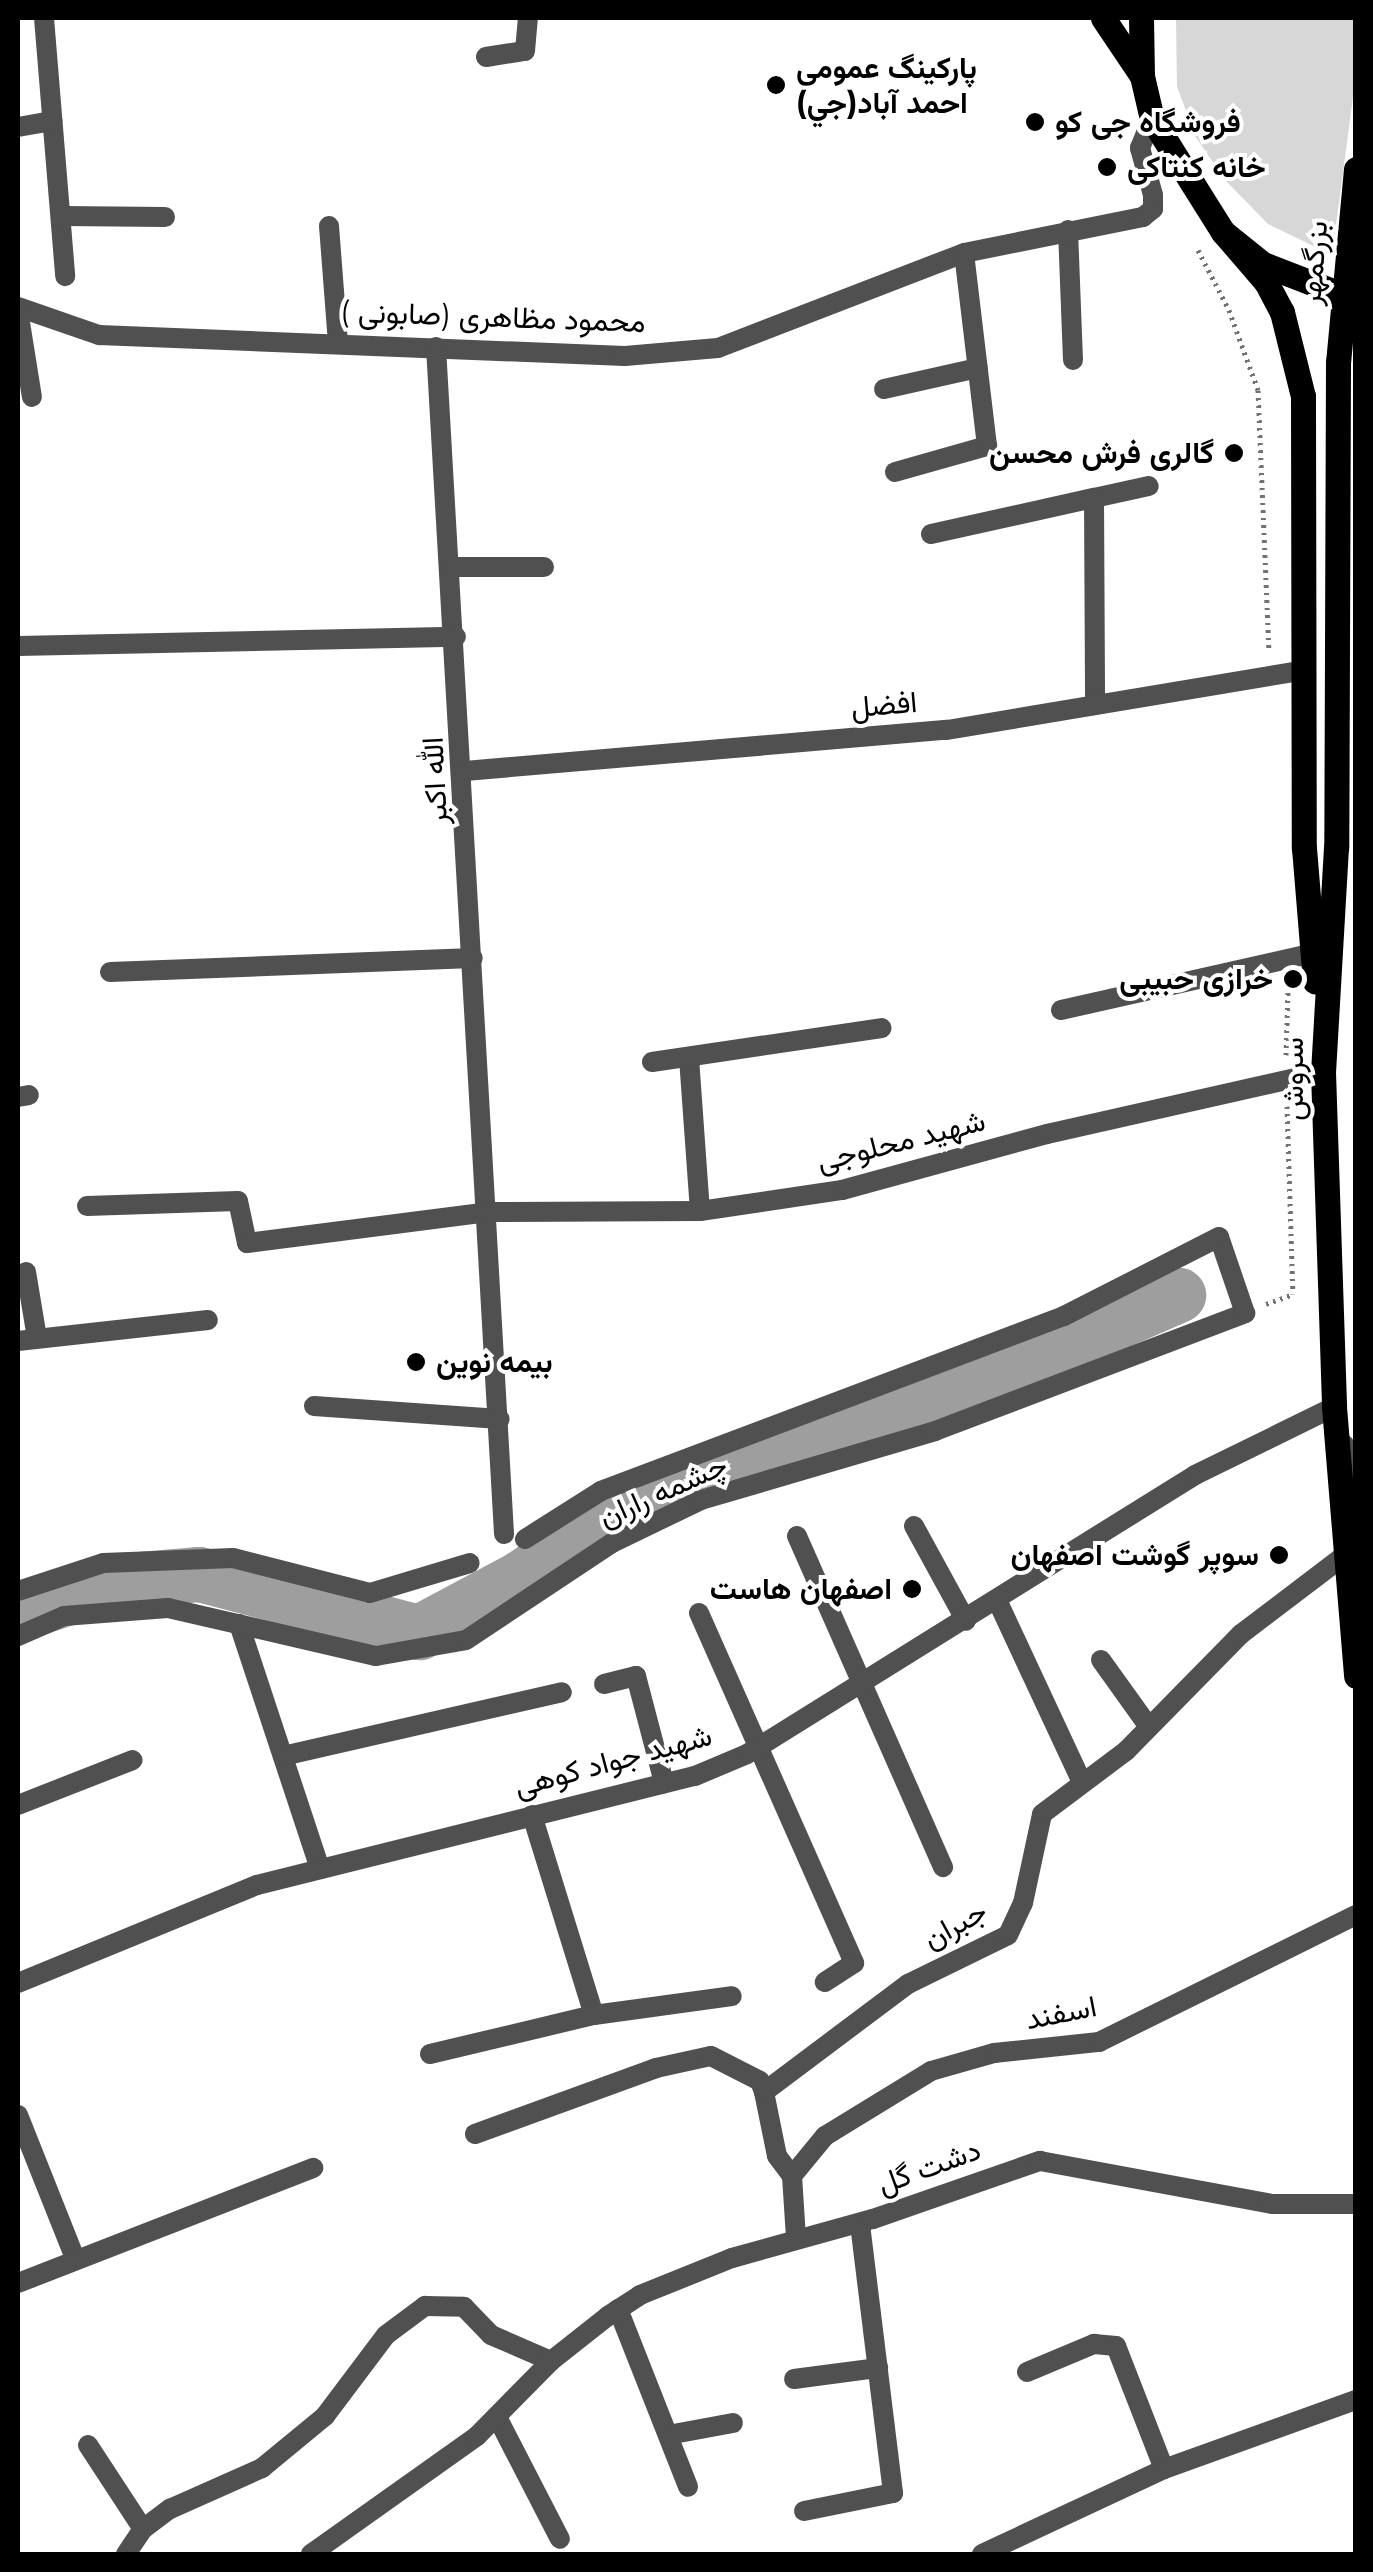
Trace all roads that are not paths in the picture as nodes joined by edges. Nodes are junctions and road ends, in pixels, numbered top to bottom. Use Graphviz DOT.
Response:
graph roads {
  1 [pos="44,18"];
  2 [pos="528,18"];
  3 [pos="1102,18"];
  4 [pos="1142,18"];
  5 [pos="486,56"];
  6 [pos="1142,76"];
  7 [pos="1152,119"];
  8 [pos="52,121"];
  9 [pos="18,127"];
  10 [pos="1356,169"];
  11 [pos="62,216"];
  12 [pos="166,217"];
  13 [pos="330,226"];
  14 [pos="1068,230"];
  15 [pos="1223,232"];
  16 [pos="964,253"];
  17 [pos="65,276"];
  18 [pos="1356,300"];
  19 [pos="18,308"];
  20 [pos="338,342"];
  21 [pos="436,346"];
  22 [pos="1337,356"];
  23 [pos="1073,360"];
  24 [pos="978,368"];
  25 [pos="884,389"];
  26 [pos="32,396"];
  27 [pos="1303,396"];
  28 [pos="895,472"];
  29 [pos="1150,486"];
  30 [pos="1094,498"];
  31 [pos="931,534"];
  32 [pos="451,566"];
  33 [pos="544,567"];
  34 [pos="456,638"];
  35 [pos="18,646"];
  36 [pos="1306,670"];
  37 [pos="1094,705"];
  38 [pos="464,770"];
  39 [pos="1313,953"];
  40 [pos="473,958"];
  41 [pos="110,972"];
  42 [pos="1061,1010"];
  43 [pos="880,1028"];
  44 [pos="689,1058"];
  45 [pos="652,1062"];
  46 [pos="1323,1072"];
  47 [pos="87,1206"];
  48 [pos="700,1211"];
  49 [pos="488,1212"];
  50 [pos="26,1272"];
  51 [pos="1244,1313"];
  52 [pos="208,1320"];
  53 [pos="27,1340"];
  54 [pos="314,1406"];
  55 [pos="1334,1407"];
  56 [pos="500,1419"];
  57 [pos="1336,1433"];
  58 [pos="1356,1493"];
  59 [pos="914,1526"];
  60 [pos="797,1536"];
  61 [pos="1345,1555"];
  62 [pos="470,1563"];
  63 [pos="18,1592"];
  64 [pos="997,1600"];
  65 [pos="700,1613"];
  66 [pos="966,1620"];
  67 [pos="239,1624"];
  68 [pos="18,1636"];
  69 [pos="1100,1660"];
  70 [pos="1356,1676"];
  71 [pos="604,1684"];
  72 [pos="863,1684"];
  73 [pos="562,1692"];
  74 [pos="1149,1727"];
  75 [pos="757,1748"];
  76 [pos="282,1756"];
  77 [pos="132,1760"];
  78 [pos="1082,1782"];
  79 [pos="664,1784"];
  80 [pos="18,1804"];
  81 [pos="532,1815"];
  82 [pos="944,1866"];
  83 [pos="320,1868"];
  84 [pos="1356,1915"];
  85 [pos="824,1982"];
  86 [pos="18,1983"];
  87 [pos="732,1996"];
  88 [pos="594,2016"];
  89 [pos="430,2054"];
  90 [pos="764,2092"];
  91 [pos="18,2115"];
  92 [pos="476,2134"];
  93 [pos="313,2168"];
  94 [pos="792,2176"];
  95 [pos="1356,2204"];
  96 [pos="860,2222"];
  97 [pos="796,2238"];
  98 [pos="75,2258"];
  99 [pos="18,2283"];
  100 [pos="618,2309"];
  101 [pos="551,2361"];
  102 [pos="878,2368"];
  103 [pos="1027,2372"];
  104 [pos="794,2379"];
  105 [pos="1356,2400"];
  106 [pos="496,2417"];
  107 [pos="733,2423"];
  108 [pos="668,2435"];
  109 [pos="88,2445"];
  110 [pos="1164,2469"];
  111 [pos="688,2487"];
  112 [pos="804,2511"];
  113 [pos="143,2528"];
  114 [pos="560,2539"];
  115 [pos="330,2547"];
  116 [pos="126,2554"];
  117 [pos="312,2554"];
  118 [pos="982,2554"];
  1 -- 8 [label="street"];
  2 -- 5 [label="street"];
  3 -- 6 [label="main road"];
  4 -- 6 [label="main road"];
  6 -- 7 [label="main road"];
  7 -- 14 [label="street, محمود مظاهری (صابونی )"];
  7 -- 15 [label="main road"];
  8 -- 9 [label="street"];
  8 -- 11 [label="street"];
  10 -- 22 [label="main road, بزرگمهر"];
  11 -- 12 [label="street"];
  11 -- 17 [label="street"];
  13 -- 20 [label="street"];
  14 -- 16 [label="street, محمود مظاهری (صابونی )"];
  14 -- 23 [label="street"];
  15 -- 18 [label="main road"];
  15 -- 27 [label="main road"];
  16 -- 21 [label="street, محمود مظاهری (صابونی )"];
  16 -- 24 [label="street"];
  19 -- 20 [label="street, محمود مظاهری (صابونی )"];
  19 -- 26 [label="street"];
  20 -- 21 [label="street, محمود مظاهری (صابونی )"];
  21 -- 32 [label="street, الله اکبر"];
  22 -- 27 [label="main road"];
  22 -- 46 [label="main road, سروش"];
  24 -- 25 [label="street"];
  24 -- 28 [label="street"];
  27 -- 36 [label="main road"];
  29 -- 30 [label="street"];
  30 -- 31 [label="street"];
  30 -- 37 [label="street"];
  32 -- 33 [label="street"];
  32 -- 34 [label="street, الله اکبر"];
  34 -- 35 [label="street"];
  34 -- 38 [label="street, الله اکبر"];
  36 -- 37 [label="street, افضل"];
  36 -- 39 [label="main road"];
  37 -- 38 [label="street, افضل"];
  38 -- 40 [label="street, الله اکبر"];
  39 -- 42 [label="street"];
  39 -- 46 [label="main road"];
  40 -- 41 [label="street"];
  40 -- 49 [label="street, الله اکبر"];
  43 -- 44 [label="street"];
  44 -- 45 [label="street"];
  44 -- 48 [label="street"];
  46 -- 48 [label="street, شهید محلوجی"];
  46 -- 55 [label="main road, سروش"];
  47 -- 49 [label="street, شهید محلوجی"];
  48 -- 49 [label="street, شهید محلوجی"];
  49 -- 56 [label="street, الله اکبر"];
  50 -- 53 [label="street"];
  51 -- 56 [label="street, الله اکبر"];
  51 -- 67 [label="street, چشمه راران"];
  52 -- 53 [label="street"];
  54 -- 56 [label="street"];
  55 -- 57 [label="main road, سروش"];
  55 -- 64 [label="street, شهید جواد کوهی"];
  57 -- 58 [label="lane"];
  57 -- 61 [label="main road, سروش"];
  59 -- 66 [label="street"];
  60 -- 72 [label="street"];
  61 -- 70 [label="main road, سروش"];
  61 -- 74 [label="street, جبران"];
  62 -- 63 [label="street"];
  64 -- 66 [label="street, شهید جواد کوهی"];
  64 -- 78 [label="street"];
  65 -- 75 [label="street"];
  66 -- 72 [label="street, شهید جواد کوهی"];
  67 -- 68 [label="street, چشمه راران"];
  67 -- 76 [label="street"];
  69 -- 74 [label="street"];
  71 -- 79 [label="street"];
  72 -- 75 [label="street, شهید جواد کوهی"];
  72 -- 82 [label="street"];
  73 -- 76 [label="street"];
  74 -- 78 [label="street, جبران"];
  75 -- 79 [label="street, شهید جواد کوهی"];
  75 -- 85 [label="street"];
  76 -- 83 [label="street"];
  77 -- 80 [label="street"];
  78 -- 90 [label="street, جبران"];
  79 -- 81 [label="street, شهید جواد کوهی"];
  81 -- 83 [label="street, شهید جواد کوهی"];
  81 -- 88 [label="street"];
  83 -- 86 [label="street, شهید جواد کوهی"];
  84 -- 94 [label="street, اسفند"];
  87 -- 88 [label="street"];
  88 -- 89 [label="street"];
  90 -- 92 [label="street"];
  90 -- 94 [label="street"];
  91 -- 98 [label="street"];
  93 -- 98 [label="street"];
  94 -- 97 [label="street"];
  95 -- 96 [label="street, دشت گل"];
  96 -- 97 [label="street, دشت گل"];
  96 -- 102 [label="street"];
  97 -- 100 [label="street, دشت گل"];
  98 -- 99 [label="street"];
  100 -- 101 [label="street, دشت گل"];
  100 -- 108 [label="street"];
  101 -- 106 [label="street, دشت گل"];
  101 -- 113 [label="street"];
  102 -- 104 [label="street"];
  102 -- 112 [label="street"];
  103 -- 110 [label="street"];
  105 -- 110 [label="street"];
  106 -- 114 [label="street"];
  106 -- 115 [label="street, دشت گل"];
  107 -- 108 [label="street"];
  108 -- 111 [label="street"];
  109 -- 113 [label="street"];
  110 -- 118 [label="street"];
  113 -- 116 [label="street"];
  115 -- 117 [label="street, دشت گل"];
}
